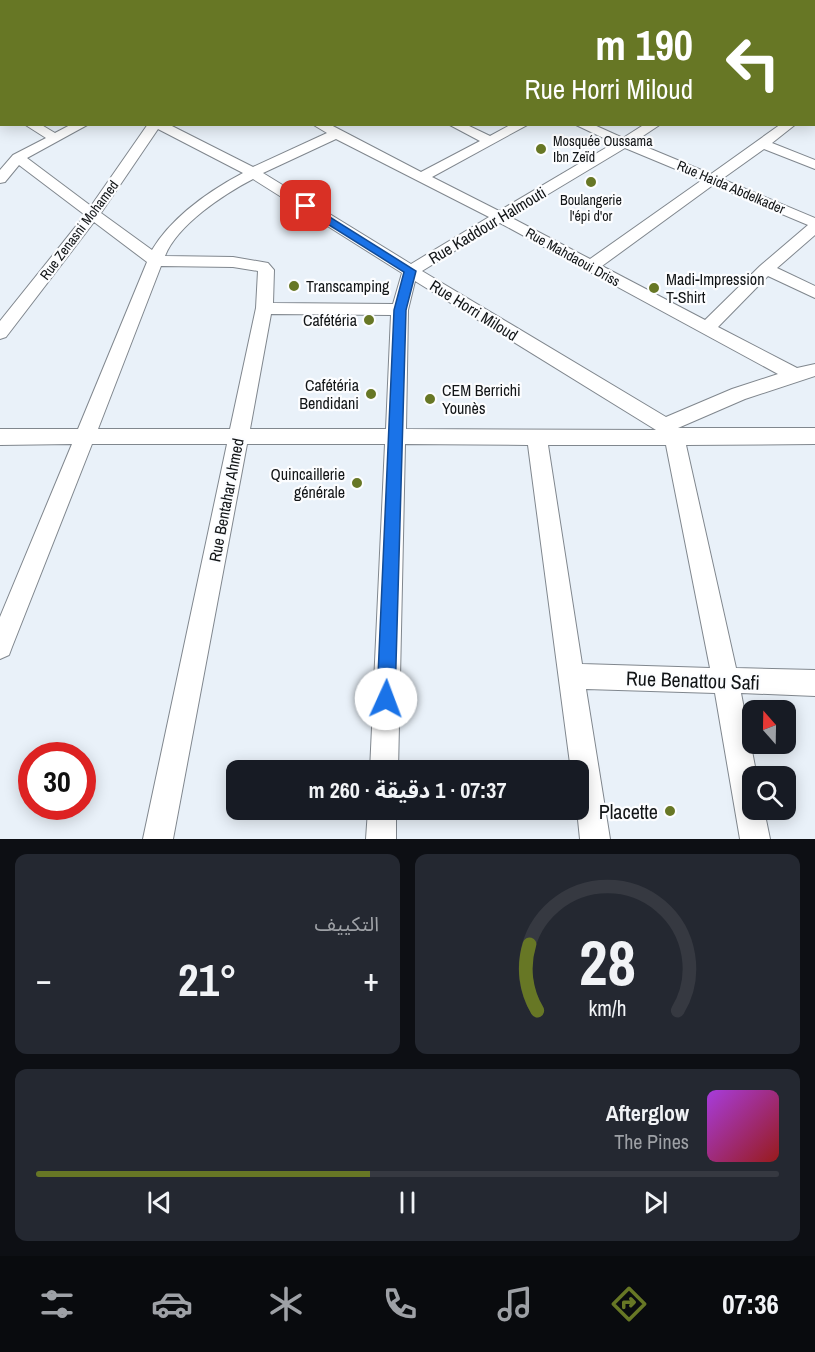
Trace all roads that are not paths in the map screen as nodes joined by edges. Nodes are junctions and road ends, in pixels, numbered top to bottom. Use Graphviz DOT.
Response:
graph roads {
  1 [pos="33,126"];
  2 [pos="79,126"];
  3 [pos="155,126"];
  4 [pos="160,126"];
  5 [pos="322,126"];
  6 [pos="458,126"];
  7 [pos="519,126"];
  8 [pos="585,126"];
  9 [pos="652,126"];
  10 [pos="787,126"];
  11 [pos="336,134"];
  12 [pos="54,138"];
  13 [pos="490,141"];
  14 [pos="625,143"];
  15 [pos="763,144"];
  16 [pos="18,158"];
  17 [pos="815,165"];
  18 [pos="252,172"];
  19 [pos="421,177"];
  20 [pos="0,179"];
  21 [pos="713,179"];
  22 [pos="93,214"];
  23 [pos="501,218"];
  24 [pos="815,225"];
  25 [pos="156,261"];
  26 [pos="590,267"];
  27 [pos="766,269"];
  28 [pos="410,271"];
  29 [pos="815,292"];
  30 [pos="264,308"];
  31 [pos="400,310"];
  32 [pos="706,329"];
  33 [pos="0,333"];
  34 [pos="815,370"];
  35 [pos="795,375"];
  36 [pos="670,432"];
  37 [pos="239,434"];
  38 [pos="87,436"];
  39 [pos="394,436"];
  40 [pos="537,436"];
  41 [pos="815,436"];
  42 [pos="0,437"];
  43 [pos="0,647"];
  44 [pos="572,676"];
  45 [pos="726,682"];
  46 [pos="815,684"];
  47 [pos="384,760"];
  48 [pos="382,820"];
  49 [pos="158,839"];
  50 [pos="381,839"];
  51 [pos="595,839"];
  52 [pos="755,839"];
  1 -- 12 [label="street"];
  2 -- 12 [label="street"];
  3 -- 22 [label="street, Rue Zenasni Mohamed"];
  4 -- 18 [label="street, Rue Horri Miloud"];
  5 -- 11 [label="street, Rue Mahdaoui Driss"];
  6 -- 13 [label="street"];
  7 -- 13 [label="street"];
  8 -- 14 [label="street, Rue Haida Abdelkader"];
  9 -- 14 [label="street, Rue Kaddour Halmouti"];
  10 -- 15 [label="street"];
  11 -- 18 [label="street"];
  11 -- 19 [label="street, Rue Mahdaoui Driss"];
  12 -- 16 [label="street"];
  13 -- 19 [label="street"];
  14 -- 21 [label="street, Rue Haida Abdelkader"];
  14 -- 23 [label="street, Rue Kaddour Halmouti"];
  15 -- 17 [label="street"];
  15 -- 21 [label="street"];
  16 -- 20 [label="street"];
  16 -- 22 [label="street"];
  18 -- 25 [label="street"];
  18 -- 28 [label="street, Rue Horri Miloud"];
  19 -- 23 [label="street, Rue Mahdaoui Driss"];
  21 -- 24 [label="street, Rue Haida Abdelkader"];
  21 -- 26 [label="street"];
  22 -- 25 [label="street"];
  22 -- 33 [label="street, Rue Zenasni Mohamed"];
  23 -- 26 [label="street, Rue Mahdaoui Driss"];
  23 -- 28 [label="street, Rue Kaddour Halmouti"];
  24 -- 27 [label="street"];
  25 -- 30 [label="street, Rue Bentahar Ahmed"];
  25 -- 38 [label="street"];
  26 -- 32 [label="street, Rue Mahdaoui Driss"];
  27 -- 29 [label="street"];
  27 -- 32 [label="street"];
  28 -- 31 [label="street, Rue Kaddour Halmouti"];
  28 -- 36 [label="street, Rue Horri Miloud"];
  30 -- 31 [label="street"];
  30 -- 37 [label="street, Rue Bentahar Ahmed"];
  31 -- 39 [label="street, Rue Kaddour Halmouti"];
  32 -- 35 [label="street, Rue Mahdaoui Driss"];
  34 -- 35 [label="street"];
  35 -- 36 [label="street"];
  36 -- 40 [label="street"];
  36 -- 41 [label="street"];
  36 -- 45 [label="street"];
  37 -- 38 [label="street"];
  37 -- 39 [label="street"];
  37 -- 49 [label="street, Rue Bentahar Ahmed"];
  38 -- 42 [label="street"];
  38 -- 43 [label="street"];
  39 -- 40 [label="street"];
  39 -- 47 [label="street, Rue Kaddour Halmouti"];
  40 -- 44 [label="street"];
  44 -- 45 [label="street, Rue Benattou Safi"];
  44 -- 51 [label="street"];
  45 -- 46 [label="street, Rue Benattou Safi"];
  45 -- 52 [label="street"];
  48 -- 50 [label="street"];
}
